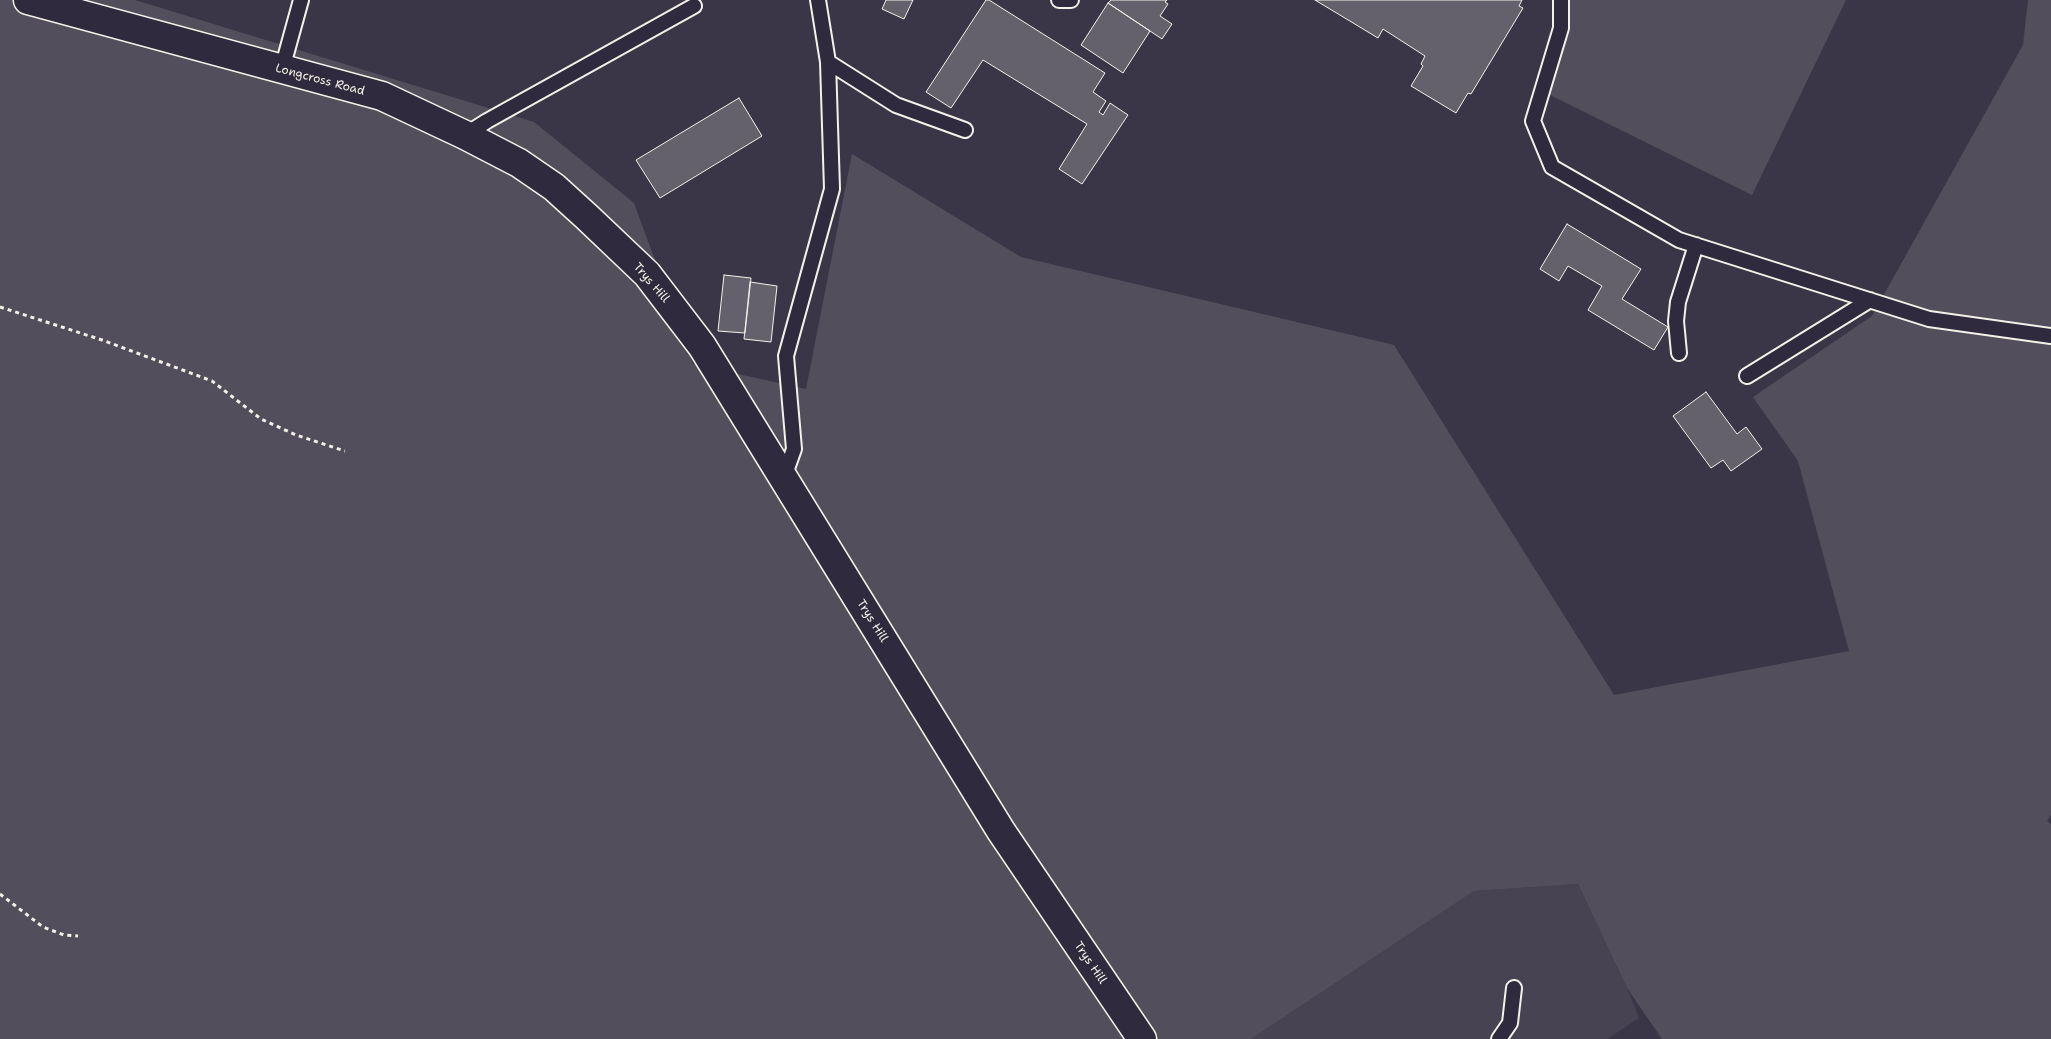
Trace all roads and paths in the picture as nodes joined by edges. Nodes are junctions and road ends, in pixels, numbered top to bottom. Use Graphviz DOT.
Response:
graph roads {
  1 [pos="28,0"];
  2 [pos="302,0"];
  3 [pos="818,0"];
  4 [pos="1059,0"];
  5 [pos="1070,0"];
  6 [pos="1561,0"];
  7 [pos="694,6"];
  8 [pos="828,62"];
  9 [pos="282,69"];
  10 [pos="965,130"];
  11 [pos="466,135"];
  12 [pos="587,217"];
  13 [pos="1696,245"];
  14 [pos="1870,300"];
  15 [pos="0,307"];
  16 [pos="2051,336"];
  17 [pos="1679,354"];
  18 [pos="1747,376"];
  19 [pos="345,451"];
  20 [pos="784,477"];
  21 [pos="0,894"];
  22 [pos="78,936"];
  23 [pos="1514,988"];
  24 [pos="1142,1039"];
  25 [pos="1499,1039"];
  1 -- 9 [label="main road, Longcross Road"];
  2 -- 9 [label="lane"];
  3 -- 8 [label="lane"];
  4 -- 5 [label="lane"];
  6 -- 13 [label="lane"];
  7 -- 11 [label="lane"];
  8 -- 10 [label="lane"];
  8 -- 20 [label="lane"];
  9 -- 11 [label="main road, Longcross Road"];
  11 -- 12 [label="main road, Longcross Road"];
  12 -- 20 [label="main road, Trys Hill"];
  13 -- 14 [label="lane"];
  13 -- 17 [label="lane"];
  14 -- 16 [label="lane"];
  14 -- 18 [label="lane"];
  15 -- 19 [label="path"];
  20 -- 24 [label="main road, Trys Hill"];
  21 -- 22 [label="path"];
  23 -- 25 [label="lane"];
}
